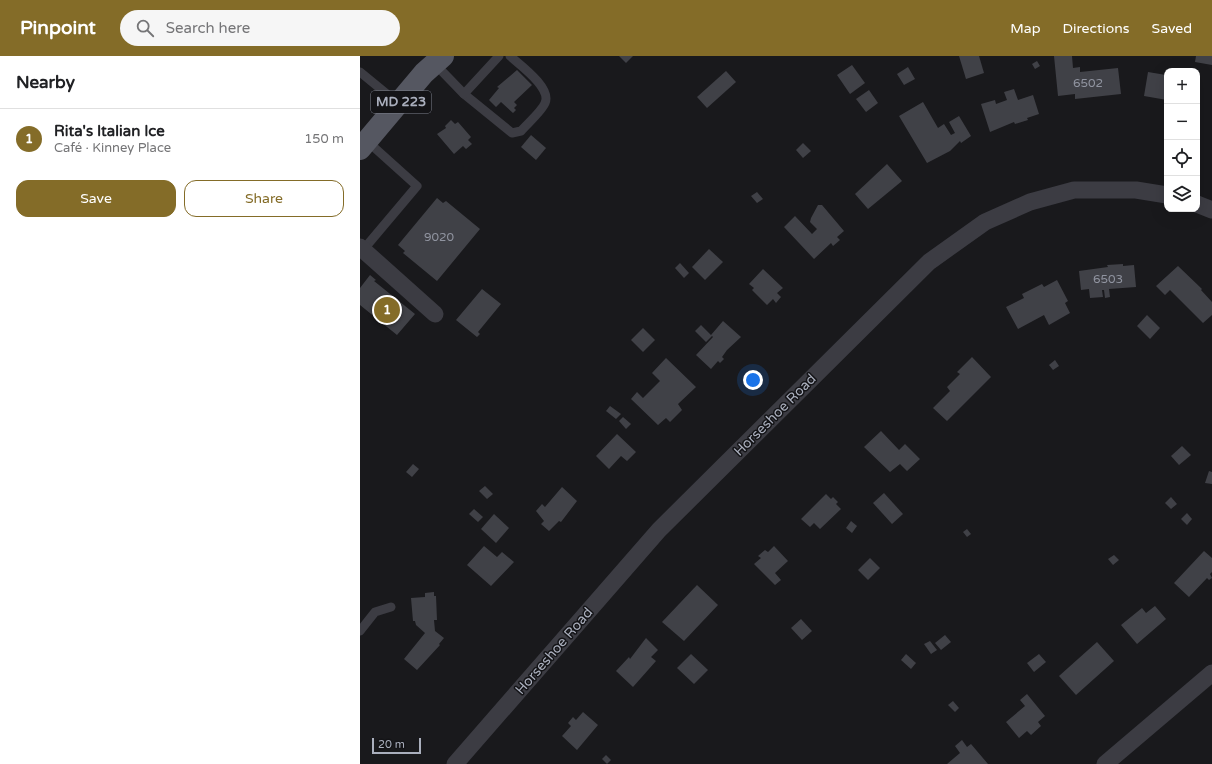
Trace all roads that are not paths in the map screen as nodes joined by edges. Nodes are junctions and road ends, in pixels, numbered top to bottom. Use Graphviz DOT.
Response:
graph roads {
  1 [pos="499,56"];
  2 [pos="510,56"];
  3 [pos="439,60"];
  4 [pos="360,72"];
  5 [pos="464,94"];
  6 [pos="399,104"];
  7 [pos="364,145"];
  8 [pos="1164,195"];
  9 [pos="1200,205"];
  10 [pos="1212,210"];
  11 [pos="362,248"];
  12 [pos="435,314"];
  13 [pos="391,607"];
  14 [pos="360,631"];
  15 [pos="1212,673"];
  16 [pos="455,764"];
  17 [pos="1105,764"];
  1 -- 5 [label="lane"];
  2 -- 5 [label="lane"];
  3 -- 5 [label="lane"];
  3 -- 6 [label="main road, MD 223"];
  4 -- 6 [label="lane"];
  6 -- 7 [label="main road, MD 223"];
  7 -- 11 [label="lane"];
  8 -- 16 [label="street, Horseshoe Road"];
  9 -- 10 [label="street"];
  11 -- 12 [label="street"];
  13 -- 14 [label="lane"];
  15 -- 17 [label="street"];
}
